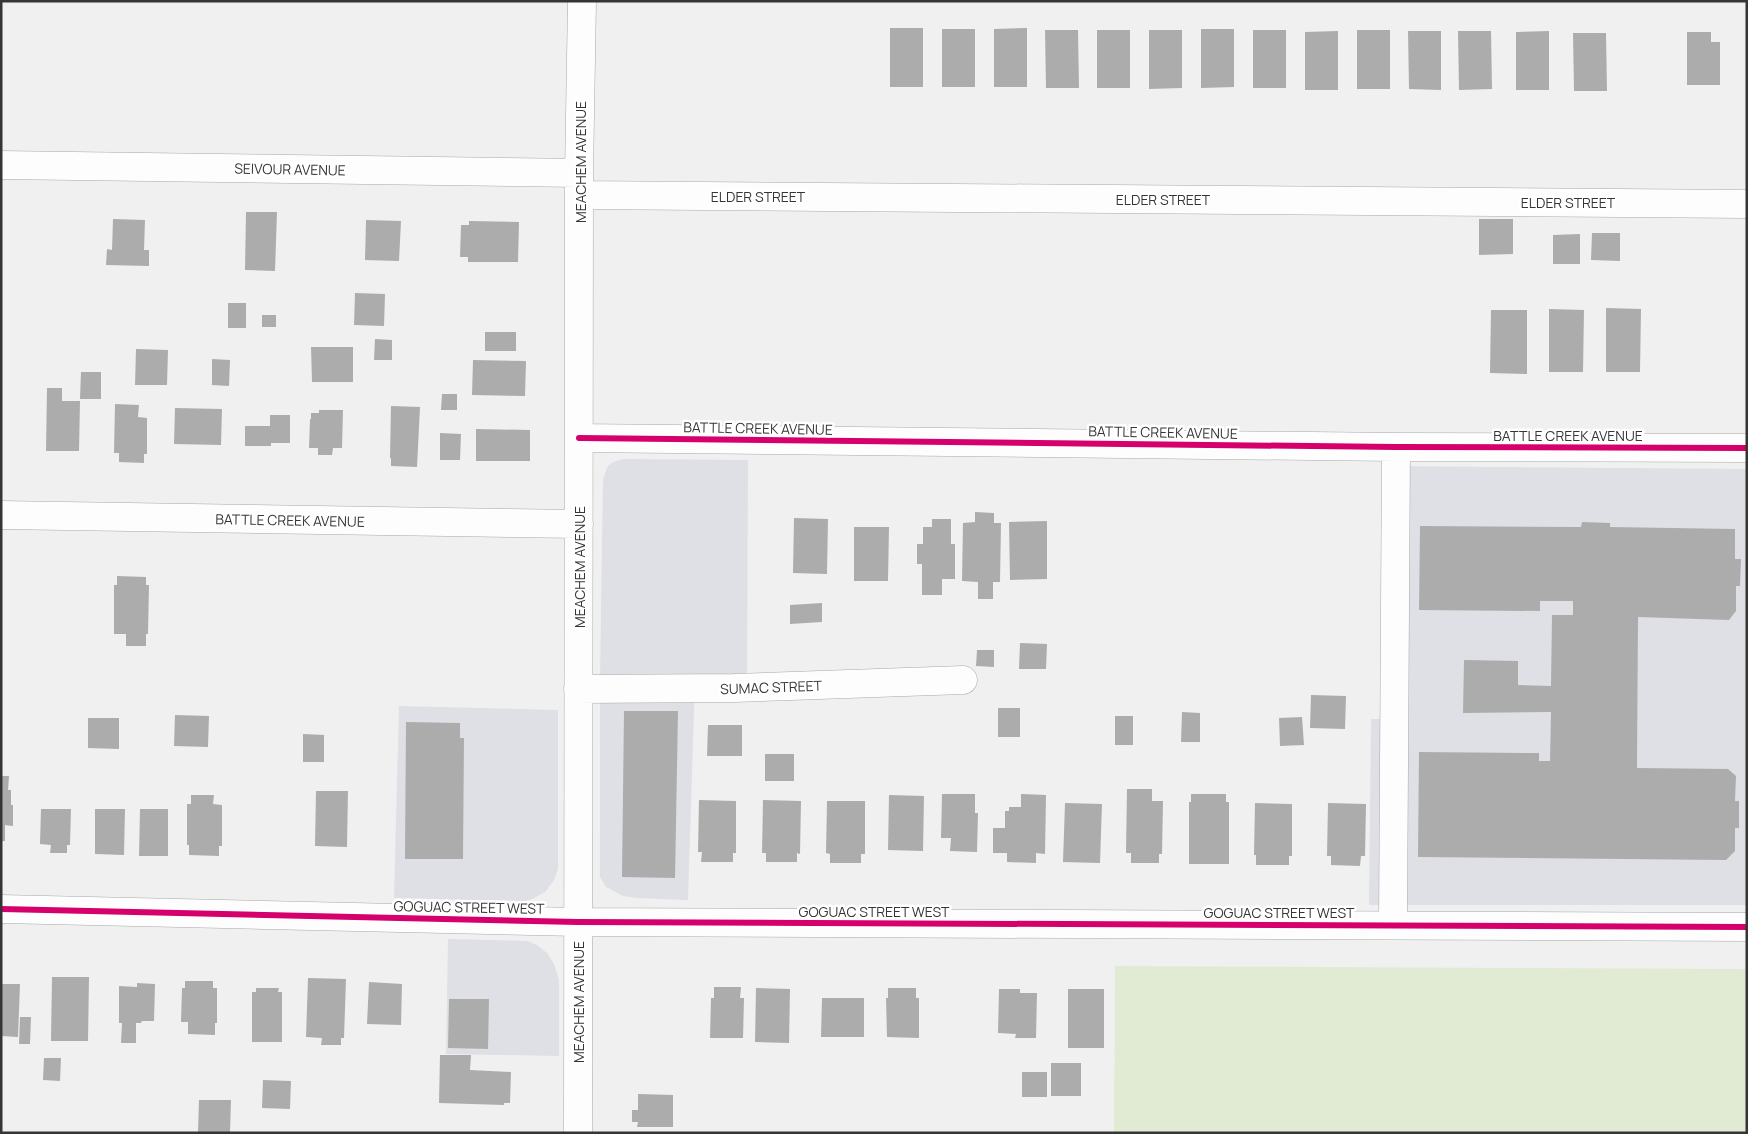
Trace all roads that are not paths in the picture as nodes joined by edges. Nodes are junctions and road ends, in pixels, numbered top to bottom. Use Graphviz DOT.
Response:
graph roads {
  1 [pos="582,1"];
  2 [pos="1,165"];
  3 [pos="579,184"];
  4 [pos="1747,204"];
  5 [pos="579,438"];
  6 [pos="1396,446"];
  7 [pos="1747,448"];
  8 [pos="1,515"];
  9 [pos="578,524"];
  10 [pos="963,680"];
  11 [pos="578,689"];
  12 [pos="1,909"];
  13 [pos="578,922"];
  14 [pos="1393,925"];
  15 [pos="1747,927"];
  16 [pos="578,1133"];
  1 -- 3 [label="street, MEACHEM AVENUE"];
  2 -- 3 [label="street, SEIVOUR AVENUE"];
  3 -- 4 [label="street, ELDER STREET"];
  3 -- 5 [label="street, MEACHEM AVENUE"];
  5 -- 6 [label="street, BATTLE CREEK AVENUE"];
  5 -- 9 [label="street, MEACHEM AVENUE"];
  6 -- 7 [label="street, BATTLE CREEK AVENUE"];
  6 -- 14 [label="street"];
  8 -- 9 [label="street, BATTLE CREEK AVENUE"];
  9 -- 11 [label="street, MEACHEM AVENUE"];
  10 -- 11 [label="street, SUMAC STREET"];
  11 -- 13 [label="street, MEACHEM AVENUE"];
  12 -- 13 [label="street, GOGUAC STREET WEST"];
  13 -- 14 [label="street, GOGUAC STREET WEST"];
  13 -- 16 [label="street, MEACHEM AVENUE"];
  14 -- 15 [label="street, GOGUAC STREET WEST"];
}
